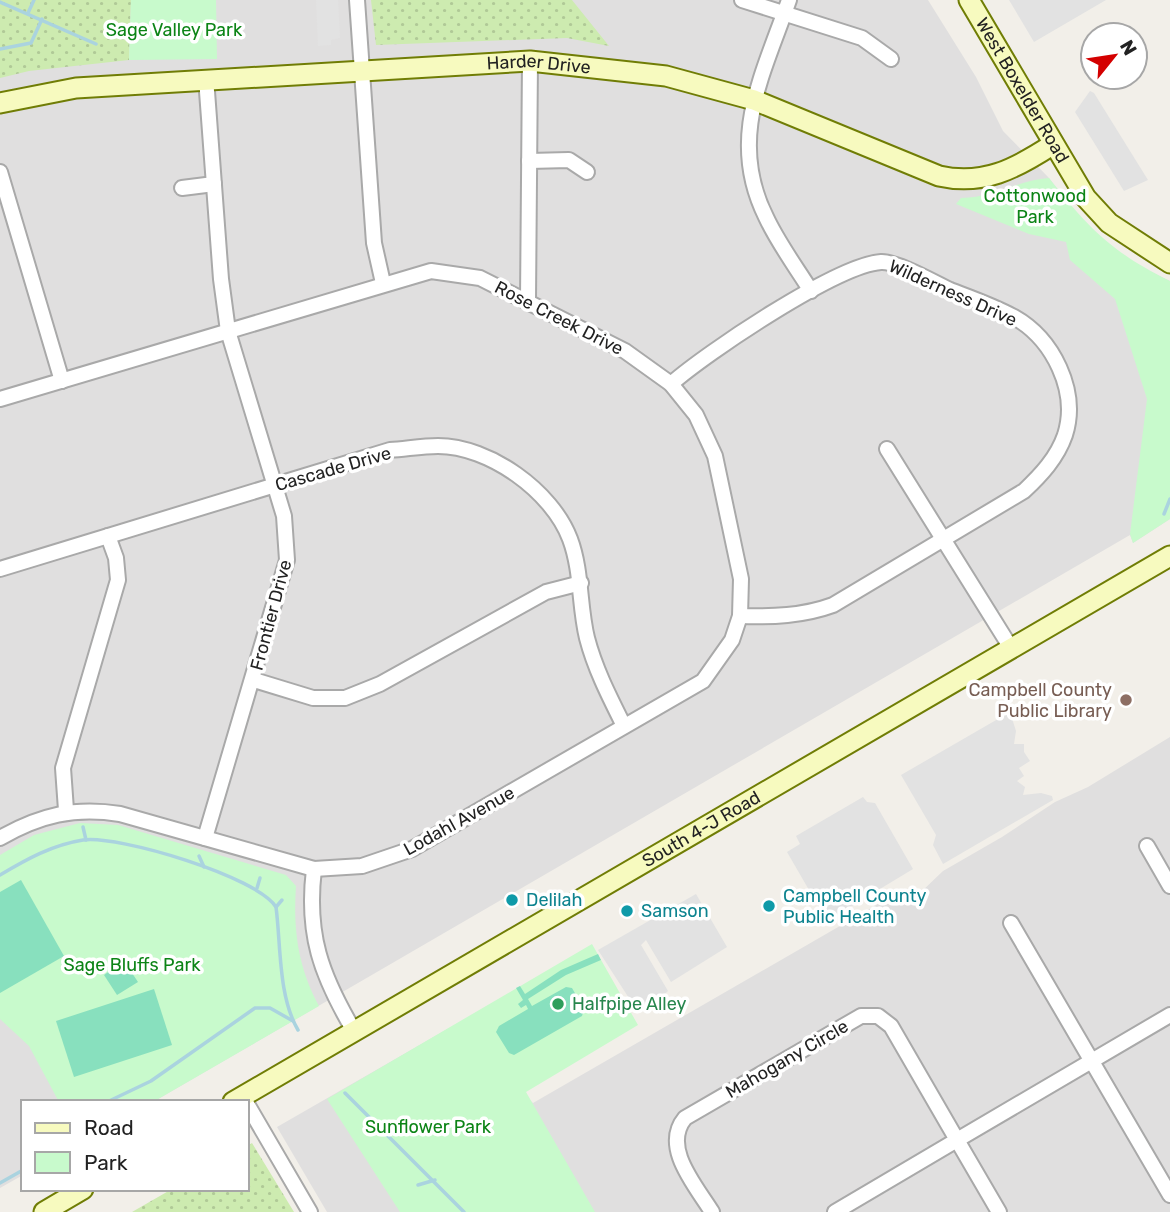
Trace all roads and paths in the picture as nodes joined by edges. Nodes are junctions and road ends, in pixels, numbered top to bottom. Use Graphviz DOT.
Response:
graph roads {
  1 [pos="357,0"];
  2 [pos="742,0"];
  3 [pos="789,0"];
  4 [pos="969,0"];
  5 [pos="783,15"];
  6 [pos="891,59"];
  7 [pos="530,61"];
  8 [pos="362,70"];
  9 [pos="206,78"];
  10 [pos="754,100"];
  11 [pos="0,103"];
  12 [pos="1052,145"];
  13 [pos="529,160"];
  14 [pos="0,172"];
  15 [pos="587,172"];
  16 [pos="214,184"];
  17 [pos="182,188"];
  18 [pos="5,208"];
  19 [pos="1170,263"];
  20 [pos="383,283"];
  21 [pos="811,291"];
  22 [pos="528,300"];
  23 [pos="228,331"];
  24 [pos="62,381"];
  25 [pos="671,384"];
  26 [pos="0,399"];
  27 [pos="887,449"];
  28 [pos="275,486"];
  29 [pos="108,536"];
  30 [pos="944,539"];
  31 [pos="1170,555"];
  32 [pos="0,569"];
  33 [pos="581,583"];
  34 [pos="740,616"];
  35 [pos="1011,648"];
  36 [pos="254,680"];
  37 [pos="624,726"];
  38 [pos="66,810"];
  39 [pos="0,838"];
  40 [pos="205,838"];
  41 [pos="1147,846"];
  42 [pos="314,869"];
  43 [pos="1170,886"];
  44 [pos="1011,923"];
  45 [pos="1170,1015"];
  46 [pos="354,1031"];
  47 [pos="1091,1061"];
  48 [pos="244,1100"];
  49 [pos="248,1111"];
  50 [pos="957,1140"];
  51 [pos="80,1191"];
  52 [pos="1170,1195"];
  53 [pos="44,1212"];
  54 [pos="310,1212"];
  55 [pos="712,1212"];
  56 [pos="835,1212"];
  57 [pos="999,1212"];
  1 -- 8 [label="street"];
  2 -- 5 [label="street"];
  3 -- 5 [label="street"];
  4 -- 12 [label="street, West Boxelder Road"];
  5 -- 6 [label="street"];
  5 -- 10 [label="street"];
  7 -- 8 [label="street, Harder Drive"];
  7 -- 10 [label="street, Harder Drive"];
  7 -- 13 [label="street"];
  8 -- 9 [label="street, Harder Drive"];
  8 -- 20 [label="street"];
  9 -- 11 [label="street, Harder Drive"];
  9 -- 16 [label="street, Frontier Drive"];
  10 -- 12 [label="street, Harder Drive"];
  10 -- 21 [label="street"];
  12 -- 19 [label="street, West Boxelder Road"];
  13 -- 15 [label="street"];
  13 -- 22 [label="street"];
  14 -- 18 [label="street"];
  16 -- 17 [label="street"];
  16 -- 23 [label="street, Frontier Drive"];
  18 -- 24 [label="street"];
  20 -- 22 [label="street, Rose Creek Drive"];
  20 -- 23 [label="street, Rose Creek Drive"];
  21 -- 25 [label="street, Wilderness Drive"];
  21 -- 30 [label="street, Wilderness Drive"];
  22 -- 25 [label="street, Rose Creek Drive"];
  23 -- 24 [label="street, Rose Creek Drive"];
  23 -- 28 [label="street, Frontier Drive"];
  24 -- 26 [label="street, Rose Creek Drive"];
  25 -- 34 [label="street, Rose Creek Drive"];
  27 -- 30 [label="street"];
  28 -- 29 [label="street, Cascade Drive"];
  28 -- 33 [label="street, Cascade Drive"];
  28 -- 36 [label="street, Frontier Drive"];
  29 -- 32 [label="street, Cascade Drive"];
  29 -- 38 [label="street"];
  30 -- 34 [label="street, Wilderness Drive"];
  30 -- 35 [label="street"];
  31 -- 35 [label="street, South 4-J Road"];
  33 -- 36 [label="street"];
  33 -- 37 [label="street, Cascade Drive"];
  34 -- 37 [label="street, Lodahl Avenue"];
  35 -- 46 [label="street, South 4-J Road"];
  36 -- 40 [label="street, Frontier Drive"];
  37 -- 42 [label="street, Lodahl Avenue"];
  38 -- 39 [label="street, Lodahl Avenue"];
  38 -- 40 [label="street, Lodahl Avenue"];
  40 -- 42 [label="street, Lodahl Avenue"];
  41 -- 43 [label="street"];
  42 -- 46 [label="street"];
  44 -- 47 [label="street"];
  45 -- 47 [label="street"];
  46 -- 48 [label="street, South 4-J Road"];
  47 -- 50 [label="street"];
  47 -- 52 [label="street"];
  49 -- 54 [label="street"];
  50 -- 55 [label="street, Mahogany Circle"];
  50 -- 56 [label="street"];
  50 -- 57 [label="street"];
  51 -- 53 [label="street"];
}
